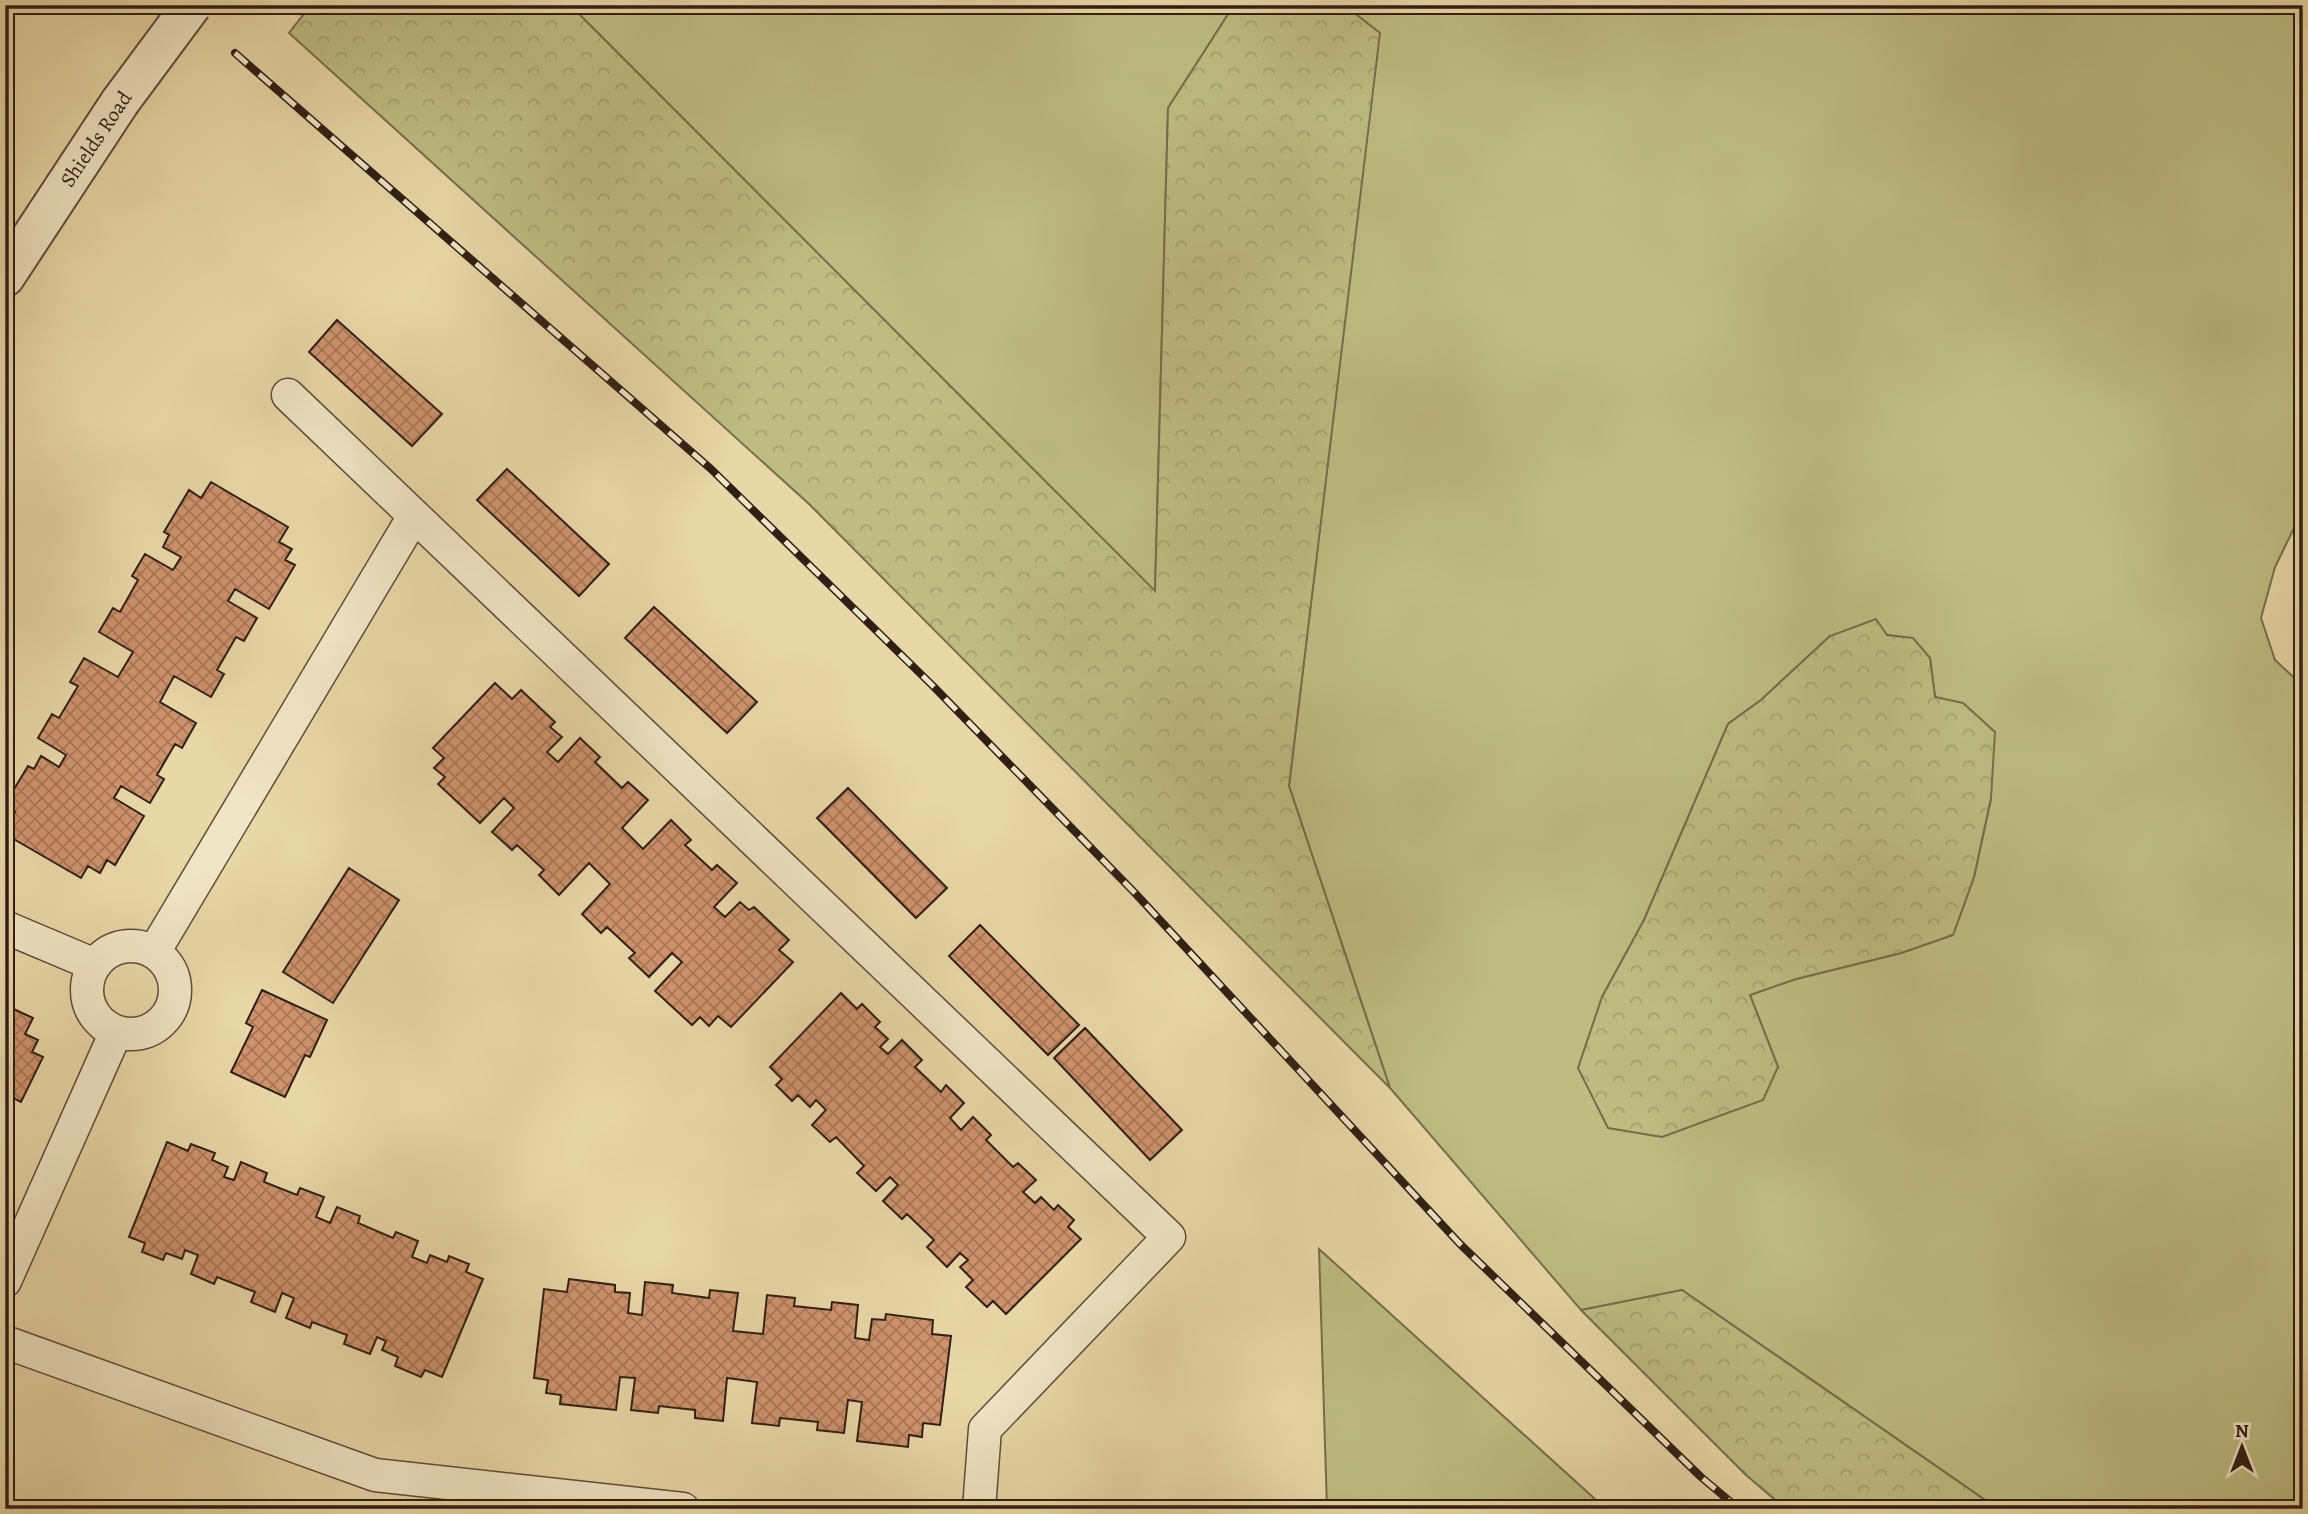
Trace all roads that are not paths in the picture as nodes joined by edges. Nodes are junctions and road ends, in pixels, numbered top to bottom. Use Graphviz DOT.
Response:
graph roads {
  1 [pos="192,5"];
  2 [pos="5,277"];
  3 [pos="288,395"];
  4 [pos="414,516"];
  5 [pos="5,927"];
  6 [pos="154,952"];
  7 [pos="94,965"];
  8 [pos="116,1032"];
  9 [pos="5,1281"];
  10 [pos="5,1342"];
  11 [pos="683,1509"];
  12 [pos="979,1509"];
  1 -- 2 [label="street, Shields Road, bridge"];
  3 -- 4 [label="street"];
  4 -- 6 [label="street"];
  4 -- 12 [label="street"];
  5 -- 7 [label="street"];
  6 -- 7 [label="street"];
  6 -- 8 [label="street"];
  7 -- 8 [label="street"];
  8 -- 9 [label="street"];
  10 -- 11 [label="street"];
}
